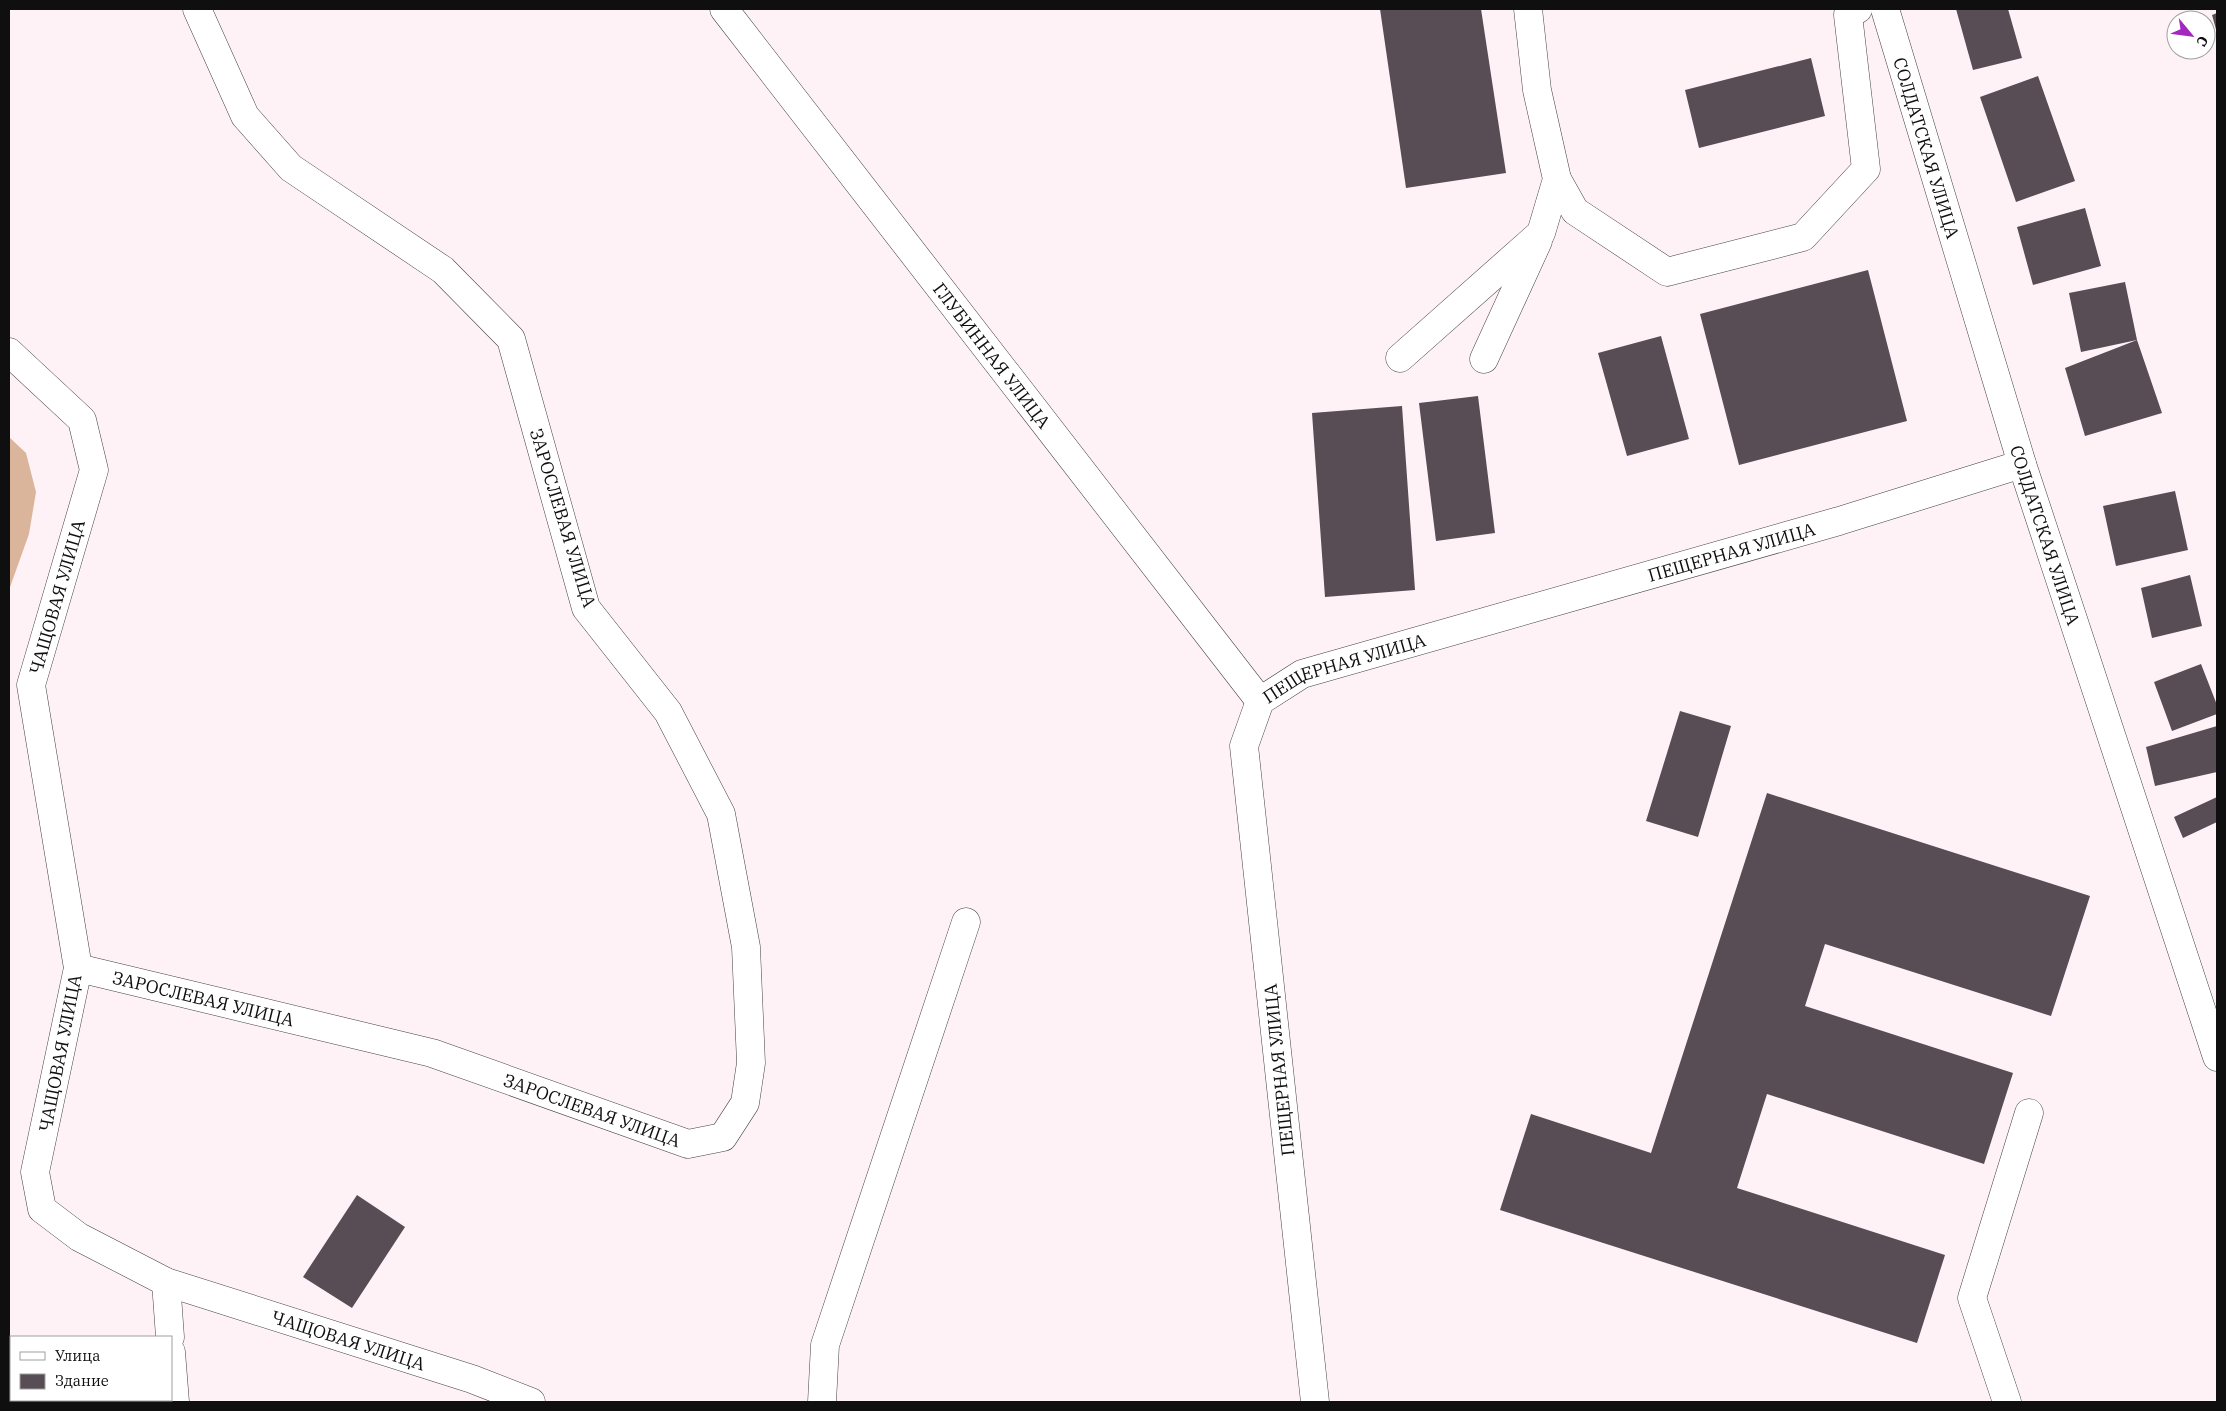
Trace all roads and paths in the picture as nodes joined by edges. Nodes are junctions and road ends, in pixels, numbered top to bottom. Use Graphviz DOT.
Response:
graph roads {
  1 [pos="197,9"];
  2 [pos="724,9"];
  3 [pos="1528,9"];
  4 [pos="1858,9"];
  5 [pos="1885,9"];
  6 [pos="1557,179"];
  7 [pos="1541,233"];
  8 [pos="9,352"];
  9 [pos="1400,358"];
  10 [pos="1484,359"];
  11 [pos="2022,464"];
  12 [pos="1260,701"];
  13 [pos="966,922"];
  14 [pos="78,968"];
  15 [pos="2217,1057"];
  16 [pos="2029,1113"];
  17 [pos="166,1282"];
  18 [pos="170,1336"];
  19 [pos="172,1364"];
  20 [pos="175,1402"];
  21 [pos="530,1402"];
  22 [pos="822,1402"];
  23 [pos="1315,1402"];
  24 [pos="2007,1402"];
  1 -- 14 [label="street, ЗАРОСЛЕВАЯ УЛИЦА"];
  2 -- 12 [label="street, ГЛУБИННАЯ УЛИЦА"];
  3 -- 6 [label="street"];
  4 -- 6 [label="street"];
  5 -- 11 [label="street, СОЛДАТСКАЯ УЛИЦА"];
  6 -- 7 [label="street"];
  7 -- 9 [label="street"];
  7 -- 10 [label="street"];
  8 -- 14 [label="street, ЧАЩОВАЯ УЛИЦА"];
  11 -- 12 [label="street, ПЕЩЕРНАЯ УЛИЦА"];
  11 -- 15 [label="street, СОЛДАТСКАЯ УЛИЦА"];
  12 -- 23 [label="street, ПЕЩЕРНАЯ УЛИЦА"];
  13 -- 22 [label="street"];
  14 -- 17 [label="street, ЧАЩОВАЯ УЛИЦА"];
  16 -- 24 [label="street"];
  17 -- 18 [label="street"];
  17 -- 21 [label="street, ЧАЩОВАЯ УЛИЦА"];
  19 -- 20 [label="street"];
}
